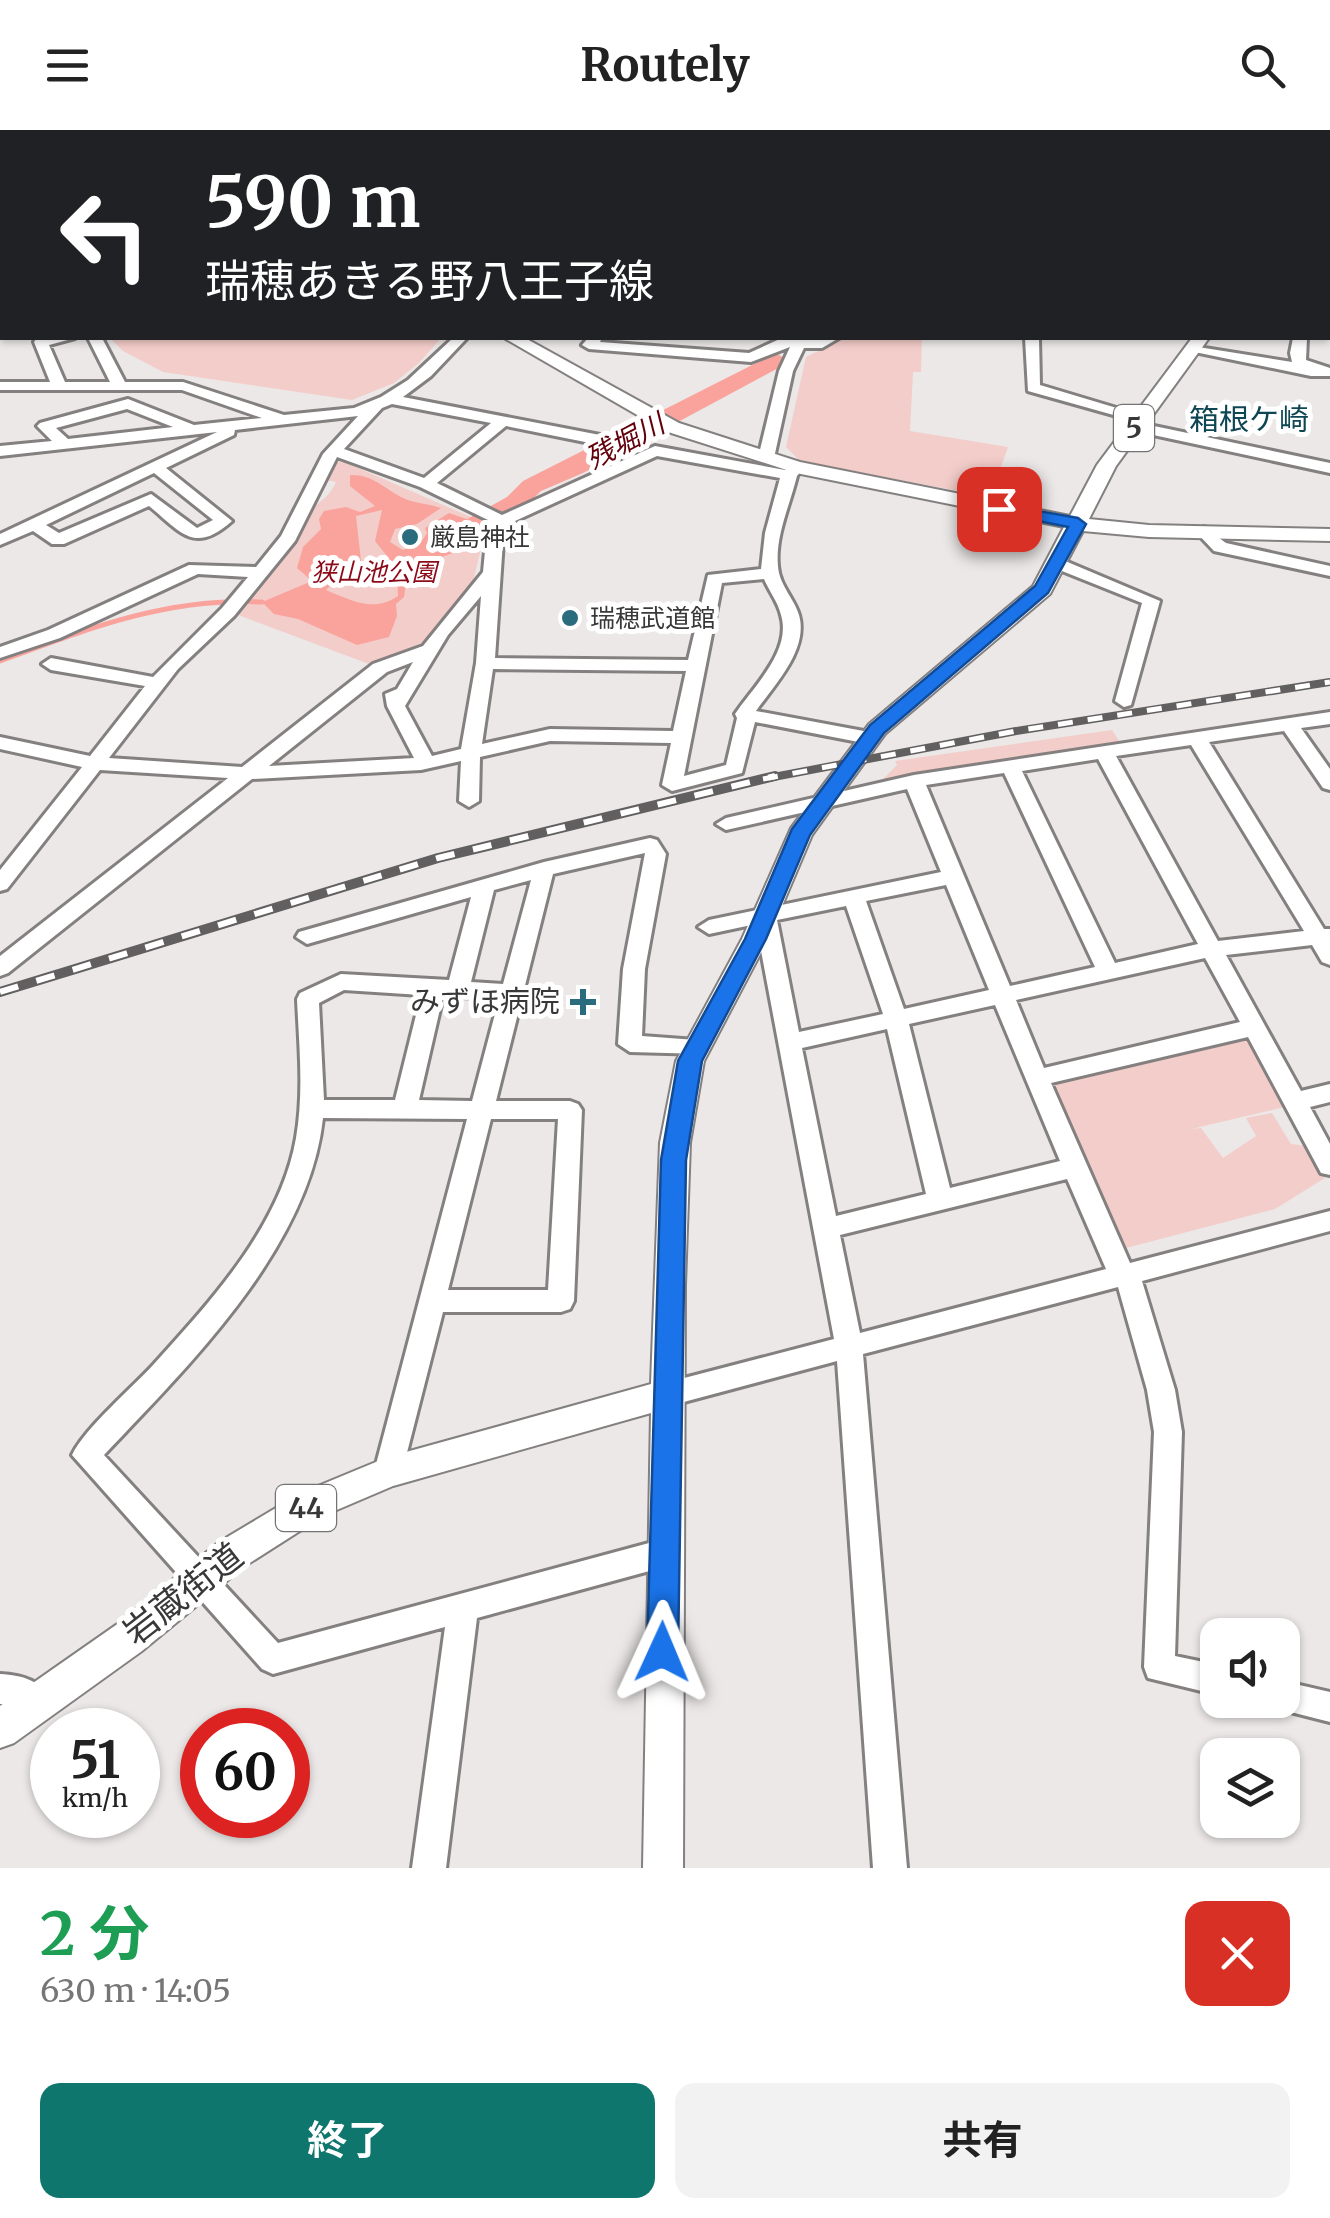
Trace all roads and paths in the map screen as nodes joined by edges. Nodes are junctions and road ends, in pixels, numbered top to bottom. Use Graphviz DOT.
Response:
graph roads {
  1 [pos="54,340"];
  2 [pos="96,340"];
  3 [pos="458,340"];
  4 [pos="515,340"];
  5 [pos="593,340"];
  6 [pos="800,340"];
  7 [pos="828,340"];
  8 [pos="1032,340"];
  9 [pos="1299,340"];
  10 [pos="1196,344"];
  11 [pos="1303,367"];
  12 [pos="1330,372"];
  13 [pos="1330,384"];
  14 [pos="0,386"];
  15 [pos="120,386"];
  16 [pos="60,387"];
  17 [pos="383,403"];
  18 [pos="286,421"];
  19 [pos="504,421"];
  20 [pos="1138,422"];
  21 [pos="241,426"];
  22 [pos="193,430"];
  23 [pos="600,440"];
  24 [pos="64,444"];
  25 [pos="0,450"];
  26 [pos="334,451"];
  27 [pos="766,458"];
  28 [pos="157,468"];
  29 [pos="1330,468"];
  30 [pos="792,471"];
  31 [pos="426,484"];
  32 [pos="496,521"];
  33 [pos="34,524"];
  34 [pos="1078,524"];
  35 [pos="1204,532"];
  36 [pos="1330,535"];
  37 [pos="0,540"];
  38 [pos="1058,563"];
  39 [pos="494,570"];
  40 [pos="1330,571"];
  41 [pos="262,572"];
  42 [pos="770,573"];
  43 [pos="430,650"];
  44 [pos="0,653"];
  45 [pos="392,660"];
  46 [pos="485,663"];
  47 [pos="51,664"];
  48 [pos="696,666"];
  49 [pos="157,683"];
  50 [pos="1124,701"];
  51 [pos="396,706"];
  52 [pos="747,716"];
  53 [pos="1330,718"];
  54 [pos="1289,724"];
  55 [pos="682,737"];
  56 [pos="869,738"];
  57 [pos="1197,738"];
  58 [pos="0,743"];
  59 [pos="470,750"];
  60 [pos="1104,752"];
  61 [pos="93,763"];
  62 [pos="426,763"];
  63 [pos="1010,766"];
  64 [pos="243,773"];
  65 [pos="914,781"];
  66 [pos="1330,784"];
  67 [pos="826,798"];
  68 [pos="469,801"];
  69 [pos="726,824"];
  70 [pos="544,869"];
  71 [pos="954,876"];
  72 [pos="0,884"];
  73 [pos="486,886"];
  74 [pos="853,896"];
  75 [pos="765,916"];
  76 [pos="709,927"];
  77 [pos="307,937"];
  78 [pos="1326,943"];
  79 [pos="1212,948"];
  80 [pos="0,968"];
  81 [pos="1107,970"];
  82 [pos="446,988"];
  83 [pos="512,992"];
  84 [pos="1003,994"];
  85 [pos="896,1019"];
  86 [pos="1255,1027"];
  87 [pos="791,1042"];
  88 [pos="696,1048"];
  89 [pos="1037,1078"];
  90 [pos="1330,1093"];
  91 [pos="1298,1101"];
  92 [pos="481,1108"];
  93 [pos="311,1109"];
  94 [pos="405,1109"];
  95 [pos="1076,1166"];
  96 [pos="1330,1166"];
  97 [pos="940,1200"];
  98 [pos="1330,1221"];
  99 [pos="827,1228"];
  100 [pos="1124,1276"];
  101 [pos="431,1301"];
  102 [pos="849,1346"];
  103 [pos="666,1396"];
  104 [pos="388,1472"];
  105 [pos="664,1553"];
  106 [pos="200,1579"];
  107 [pos="463,1607"];
  108 [pos="1200,1676"];
  109 [pos="0,1689"];
  110 [pos="1300,1700"];
  111 [pos="37,1704"];
  112 [pos="1330,1707"];
  113 [pos="0,1729"];
  114 [pos="428,1868"];
  115 [pos="662,1868"];
  116 [pos="890,1868"];
  1 -- 16 [label="street"];
  2 -- 15 [label="street"];
  3 -- 17 [label="street"];
  4 -- 27 [label="main road"];
  5 -- 6 [label="street"];
  6 -- 7 [label="street"];
  6 -- 27 [label="street"];
  8 -- 20 [label="street"];
  9 -- 11 [label="street"];
  10 -- 11 [label="street"];
  10 -- 20 [label="main road, 5"];
  11 -- 12 [label="street"];
  11 -- 13 [label="street"];
  14 -- 16 [label="street"];
  15 -- 16 [label="street"];
  15 -- 18 [label="street"];
  17 -- 18 [label="street"];
  17 -- 19 [label="street"];
  17 -- 26 [label="street"];
  18 -- 21 [label="street"];
  19 -- 23 [label="street"];
  19 -- 31 [label="street"];
  20 -- 29 [label="street"];
  20 -- 34 [label="main road, 5"];
  21 -- 22 [label="street"];
  21 -- 28 [label="street"];
  22 -- 24 [label="street"];
  22 -- 24 [label="street"];
  24 -- 25 [label="street"];
  26 -- 31 [label="street"];
  26 -- 41 [label="street"];
  27 -- 30 [label="main road"];
  28 -- 33 [label="street"];
  28 -- 33 [label="street"];
  30 -- 32 [label="street"];
  30 -- 34 [label="main road"];
  30 -- 42 [label="street"];
  31 -- 32 [label="street"];
  32 -- 39 [label="street"];
  33 -- 37 [label="street"];
  34 -- 35 [label="main road"];
  34 -- 38 [label="main road, 5"];
  35 -- 36 [label="main road"];
  35 -- 40 [label="street"];
  38 -- 50 [label="street"];
  38 -- 56 [label="main road, 5"];
  39 -- 43 [label="street"];
  39 -- 46 [label="street"];
  41 -- 44 [label="street"];
  41 -- 49 [label="street"];
  42 -- 48 [label="street"];
  42 -- 52 [label="street"];
  43 -- 45 [label="street"];
  43 -- 51 [label="street"];
  45 -- 51 [label="street"];
  45 -- 64 [label="street"];
  46 -- 48 [label="street"];
  46 -- 59 [label="street"];
  47 -- 49 [label="street"];
  48 -- 55 [label="street"];
  49 -- 61 [label="street"];
  51 -- 62 [label="street"];
  52 -- 55 [label="street"];
  52 -- 56 [label="street"];
  53 -- 54 [label="street"];
  54 -- 57 [label="street"];
  54 -- 66 [label="street"];
  55 -- 59 [label="street"];
  56 -- 67 [label="main road, 5"];
  57 -- 60 [label="street"];
  57 -- 78 [label="street"];
  58 -- 61 [label="street"];
  59 -- 62 [label="street"];
  59 -- 68 [label="street"];
  60 -- 63 [label="street"];
  60 -- 79 [label="street"];
  61 -- 64 [label="street"];
  61 -- 72 [label="street"];
  62 -- 64 [label="street"];
  63 -- 65 [label="street"];
  63 -- 81 [label="street"];
  64 -- 80 [label="street"];
  65 -- 67 [label="street"];
  65 -- 71 [label="street"];
  67 -- 69 [label="street"];
  67 -- 75 [label="main road, 5"];
  70 -- 73 [label="street"];
  70 -- 83 [label="street"];
  70 -- 88 [label="street"];
  71 -- 74 [label="street"];
  71 -- 84 [label="street"];
  73 -- 77 [label="street"];
  73 -- 82 [label="street"];
  74 -- 75 [label="street"];
  74 -- 85 [label="street"];
  75 -- 76 [label="street"];
  75 -- 87 [label="street"];
  75 -- 88 [label="main road, 5"];
  78 -- 79 [label="street"];
  79 -- 81 [label="street"];
  79 -- 86 [label="street"];
  81 -- 84 [label="street"];
  82 -- 83 [label="street"];
  82 -- 93 [label="street"];
  82 -- 94 [label="street"];
  83 -- 92 [label="street"];
  84 -- 85 [label="street"];
  84 -- 89 [label="street"];
  85 -- 87 [label="street"];
  85 -- 97 [label="street"];
  86 -- 89 [label="street"];
  86 -- 91 [label="street"];
  87 -- 99 [label="street"];
  88 -- 103 [label="main road, 5"];
  89 -- 95 [label="street"];
  90 -- 91 [label="street"];
  91 -- 96 [label="street"];
  92 -- 94 [label="street"];
  92 -- 101 [label="street"];
  92 -- 101 [label="street"];
  93 -- 94 [label="street"];
  93 -- 106 [label="street"];
  95 -- 97 [label="street"];
  95 -- 100 [label="street"];
  97 -- 99 [label="street"];
  98 -- 100 [label="street"];
  99 -- 102 [label="street"];
  100 -- 102 [label="street"];
  100 -- 108 [label="street"];
  101 -- 104 [label="street"];
  102 -- 103 [label="street"];
  102 -- 116 [label="street"];
  103 -- 104 [label="main road, 岩蔵街道 / 44"];
  103 -- 105 [label="main road, 5"];
  104 -- 106 [label="main road, 岩蔵街道 / 44"];
  105 -- 107 [label="street"];
  105 -- 115 [label="main road, 5"];
  106 -- 107 [label="street"];
  106 -- 111 [label="main road, 岩蔵街道 / 44"];
  107 -- 114 [label="street"];
  109 -- 111 [label="street"];
  110 -- 112 [label="street"];
  111 -- 113 [label="main road, 岩蔵街道 / 44"];
}
